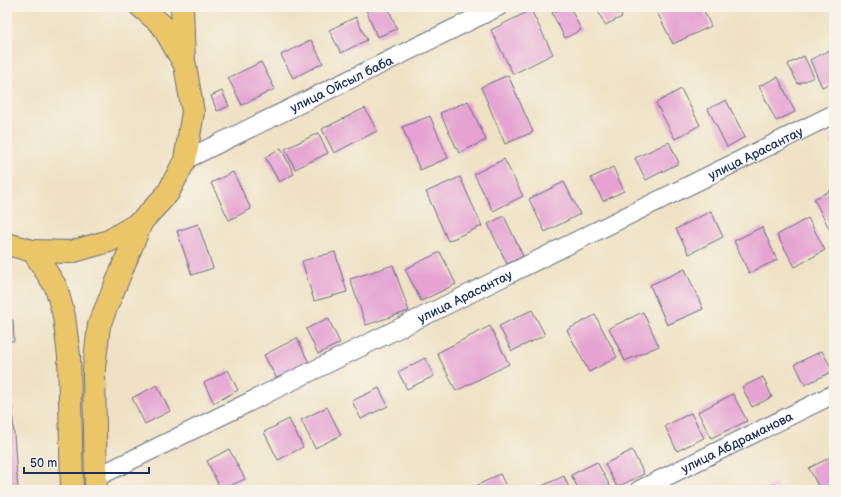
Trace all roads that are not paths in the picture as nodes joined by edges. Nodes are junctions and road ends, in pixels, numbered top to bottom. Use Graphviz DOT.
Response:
graph roads {
  1 [pos="141,7"];
  2 [pos="182,7"];
  3 [pos="498,7"];
  4 [pos="185,65"];
  5 [pos="834,114"];
  6 [pos="185,160"];
  7 [pos="142,221"];
  8 [pos="7,244"];
  9 [pos="33,251"];
  10 [pos="834,394"];
  11 [pos="95,484"];
  12 [pos="72,490"];
  13 [pos="639,490"];
  1 -- 4 [label="highway"];
  2 -- 4 [label="highway"];
  3 -- 6 [label="street, улица Ойсыл баба"];
  4 -- 6 [label="highway"];
  5 -- 11 [label="street, улица Арасантау"];
  6 -- 7 [label="highway"];
  7 -- 9 [label="highway"];
  7 -- 11 [label="highway"];
  8 -- 9 [label="highway"];
  9 -- 12 [label="highway"];
  10 -- 13 [label="street, улица Абдраманова"];
}
